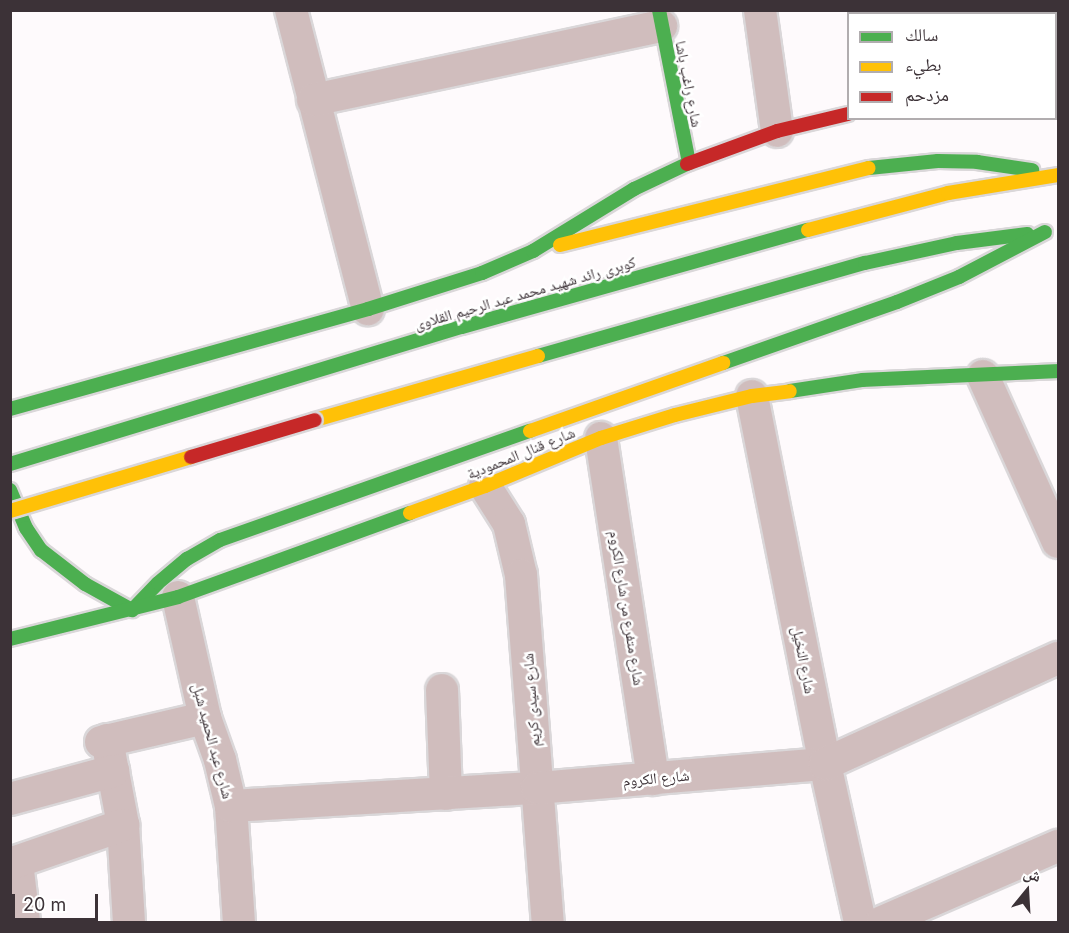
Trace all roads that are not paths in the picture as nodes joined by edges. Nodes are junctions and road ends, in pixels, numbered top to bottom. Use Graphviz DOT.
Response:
graph roads {
  1 [pos="291,10"];
  2 [pos="760,10"];
  3 [pos="660,18"];
  4 [pos="313,100"];
  5 [pos="847,114"];
  6 [pos="777,131"];
  7 [pos="688,163"];
  8 [pos="1057,175"];
  9 [pos="1052,231"];
  10 [pos="533,251"];
  11 [pos="368,309"];
  12 [pos="1059,371"];
  13 [pos="983,376"];
  14 [pos="752,396"];
  15 [pos="13,415"];
  16 [pos="600,438"];
  17 [pos="10,464"];
  18 [pos="485,486"];
  19 [pos="10,490"];
  20 [pos="10,510"];
  21 [pos="1059,542"];
  22 [pos="178,597"];
  23 [pos="132,610"];
  24 [pos="10,639"];
  25 [pos="1059,658"];
  26 [pos="442,690"];
  27 [pos="205,718"];
  28 [pos="825,764"];
  29 [pos="113,771"];
  30 [pos="652,778"];
  31 [pos="537,788"];
  32 [pos="446,794"];
  33 [pos="10,799"];
  34 [pos="231,806"];
  35 [pos="123,825"];
  36 [pos="1059,846"];
  37 [pos="14,863"];
  38 [pos="24,922"];
  39 [pos="129,922"];
  40 [pos="239,922"];
  41 [pos="548,922"];
  42 [pos="860,922"];
  43 [pos="882,922"];
  1 -- 4 [label="street"];
  2 -- 6 [label="street"];
  3 -- 4 [label="street"];
  3 -- 7 [label="main road, شارع راغب باشا"];
  4 -- 11 [label="street"];
  5 -- 6 [label="main road"];
  6 -- 7 [label="main road"];
  7 -- 10 [label="main road"];
  8 -- 10 [label="main road"];
  8 -- 17 [label="main road, كوبرى رائد شهيد محمد عبد الرحيم القلاوى"];
  9 -- 20 [label="main road, bridge"];
  9 -- 23 [label="main road"];
  10 -- 11 [label="main road"];
  11 -- 15 [label="main road"];
  12 -- 13 [label="main road, شارع قنال المحمودية"];
  13 -- 14 [label="main road, شارع قنال المحمودية"];
  13 -- 21 [label="street"];
  14 -- 16 [label="main road, شارع قنال المحمودية"];
  14 -- 28 [label="street, شارع النخيل"];
  16 -- 18 [label="main road, شارع قنال المحمودية"];
  16 -- 30 [label="street, شارع متفرع من شارع الكروم"];
  18 -- 22 [label="main road, شارع قنال المحمودية"];
  18 -- 31 [label="street, شارع سيدى كريم"];
  19 -- 23 [label="main road"];
  22 -- 23 [label="main road, شارع قنال المحمودية"];
  22 -- 27 [label="street, شارع عبد الحميد شبل"];
  23 -- 24 [label="main road, شارع قنال المحمودية"];
  25 -- 28 [label="street, شارع الكروم"];
  26 -- 32 [label="street"];
  27 -- 29 [label="street"];
  27 -- 34 [label="street, شارع عبد الحميد شبل"];
  28 -- 30 [label="street, شارع الكروم"];
  28 -- 42 [label="street, شارع النخيل"];
  29 -- 33 [label="street"];
  29 -- 35 [label="street"];
  30 -- 31 [label="street, شارع الكروم"];
  31 -- 32 [label="street, شارع الكروم"];
  31 -- 41 [label="street, شارع سيدى كريم"];
  32 -- 34 [label="street, شارع الكروم"];
  34 -- 40 [label="street, شارع عبد الحميد شبل"];
  35 -- 37 [label="street"];
  35 -- 39 [label="street"];
  36 -- 43 [label="street"];
  37 -- 38 [label="street"];
}
